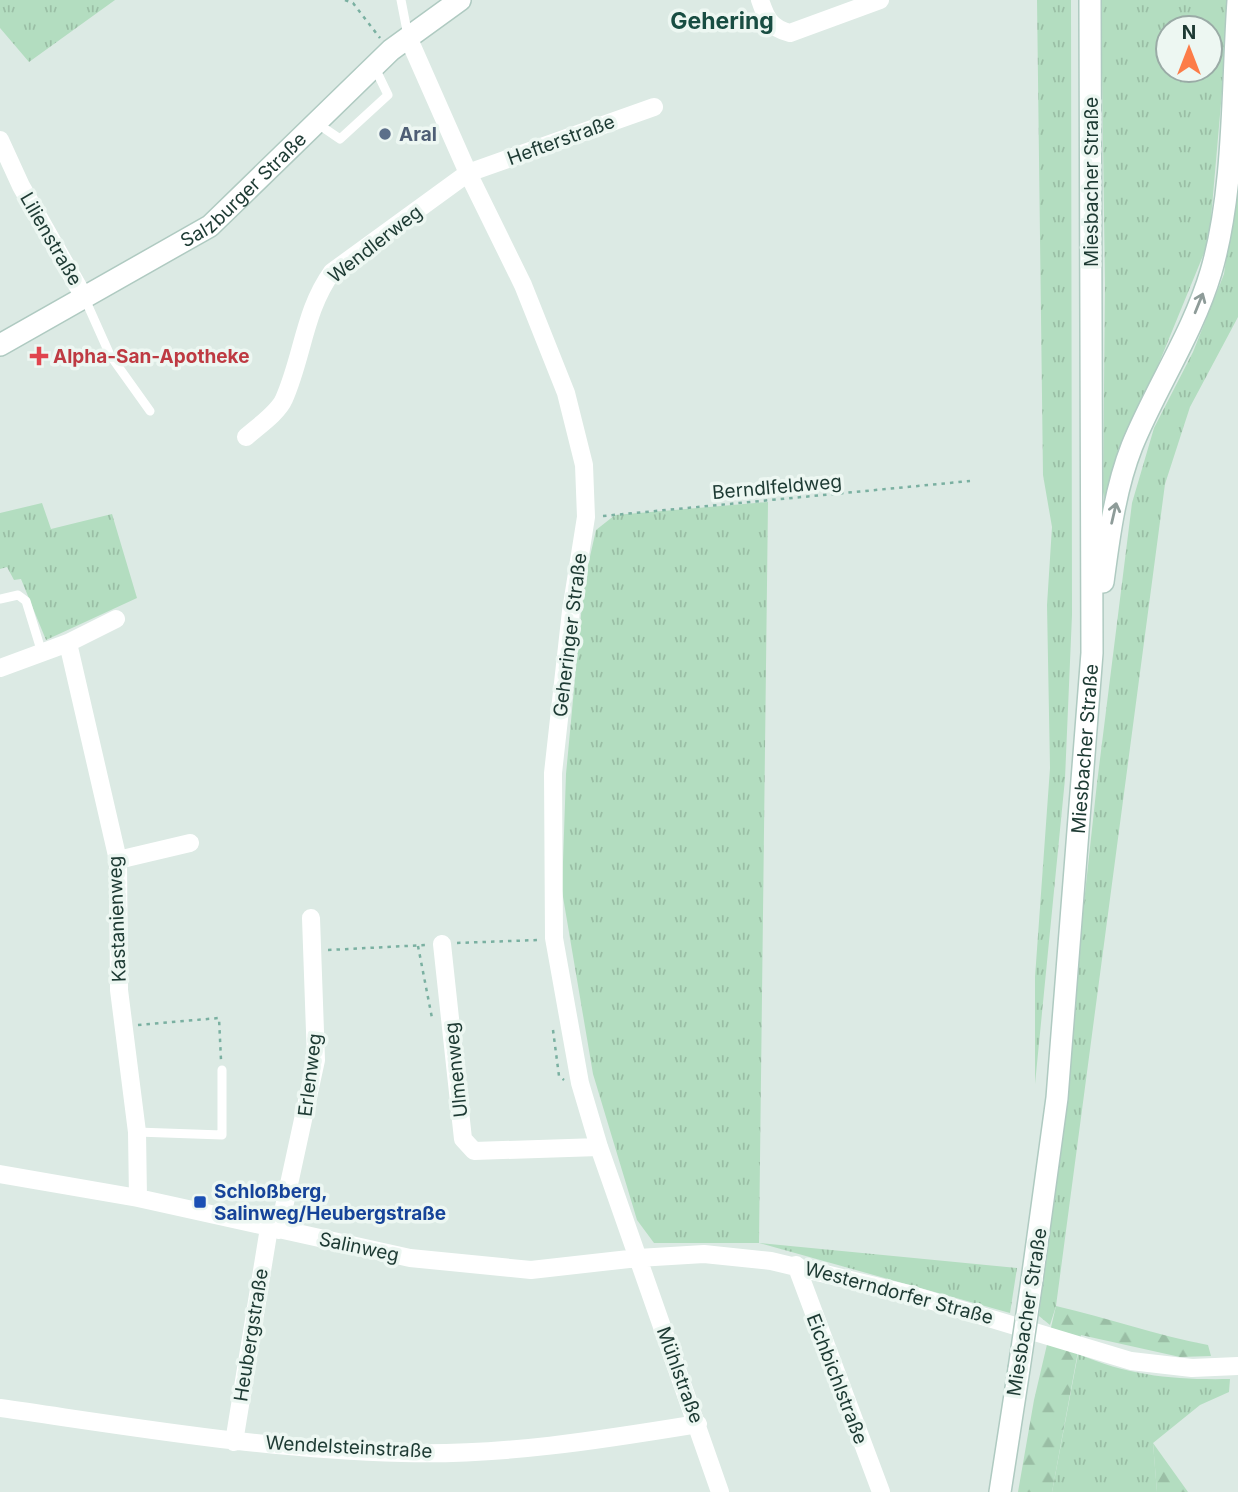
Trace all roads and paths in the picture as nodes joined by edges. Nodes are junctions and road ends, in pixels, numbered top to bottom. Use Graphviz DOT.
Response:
graph roads {
  1 [pos="345,0"];
  2 [pos="401,0"];
  3 [pos="460,0"];
  4 [pos="760,0"];
  5 [pos="880,0"];
  6 [pos="1090,0"];
  7 [pos="1238,9"];
  8 [pos="408,37"];
  9 [pos="391,50"];
  10 [pos="374,66"];
  11 [pos="654,107"];
  12 [pos="316,123"];
  13 [pos="0,140"];
  14 [pos="468,173"];
  15 [pos="85,299"];
  16 [pos="0,345"];
  17 [pos="150,411"];
  18 [pos="246,437"];
  19 [pos="970,481"];
  20 [pos="586,517"];
  21 [pos="0,598"];
  22 [pos="116,620"];
  23 [pos="68,643"];
  24 [pos="42,653"];
  25 [pos="1092,653"];
  26 [pos="0,668"];
  27 [pos="190,843"];
  28 [pos="118,860"];
  29 [pos="311,918"];
  30 [pos="442,944"];
  31 [pos="124,1026"];
  32 [pos="222,1070"];
  33 [pos="136,1132"];
  34 [pos="599,1147"];
  35 [pos="0,1174"];
  36 [pos="138,1198"];
  37 [pos="274,1229"];
  38 [pos="638,1258"];
  39 [pos="796,1265"];
  40 [pos="1238,1366"];
  41 [pos="0,1408"];
  42 [pos="698,1424"];
  43 [pos="234,1442"];
  44 [pos="720,1492"];
  45 [pos="881,1492"];
  46 [pos="1000,1492"];
  1 -- 9 [label="path"];
  2 -- 8 [label="lane"];
  3 -- 8 [label="main road, Salzburger Straße"];
  4 -- 5 [label="street"];
  6 -- 25 [label="main road, Miesbacher Straße"];
  25 -- 7 [label="main road, one-way"];
  8 -- 9 [label="main road, Salzburger Straße"];
  8 -- 14 [label="street, Geheringer Straße"];
  9 -- 10 [label="main road, Salzburger Straße"];
  10 -- 12 [label="main road, Salzburger Straße"];
  10 -- 12 [label="lane"];
  11 -- 14 [label="street, Hefterstraße"];
  12 -- 15 [label="main road, Salzburger Straße"];
  13 -- 15 [label="street, Lilienstraße"];
  14 -- 18 [label="street, Wendlerweg"];
  14 -- 20 [label="street, Geheringer Straße"];
  15 -- 16 [label="main road, Salzburger Straße"];
  15 -- 17 [label="lane"];
  19 -- 20 [label="path, Berndlfeldweg"];
  20 -- 34 [label="street, Geheringer Straße"];
  21 -- 24 [label="lane"];
  22 -- 23 [label="street"];
  23 -- 24 [label="street"];
  23 -- 28 [label="street, Kastanienweg"];
  24 -- 26 [label="street"];
  25 -- 46 [label="main road, Miesbacher Straße, bridge"];
  27 -- 28 [label="street"];
  28 -- 31 [label="street, Kastanienweg"];
  29 -- 37 [label="street, Erlenweg"];
  30 -- 34 [label="street, Ulmenweg"];
  31 -- 32 [label="path"];
  31 -- 33 [label="street, Kastanienweg"];
  32 -- 33 [label="lane"];
  33 -- 36 [label="street, Kastanienweg"];
  34 -- 38 [label="street, Geheringer Straße"];
  35 -- 36 [label="street, Salinweg"];
  36 -- 37 [label="street, Salinweg"];
  37 -- 38 [label="street, Salinweg"];
  37 -- 43 [label="street, Heubergstraße"];
  38 -- 39 [label="street, Westerndorfer Straße"];
  38 -- 42 [label="street, Mühlstraße"];
  39 -- 40 [label="street, Westerndorfer Straße"];
  39 -- 45 [label="street, Eichbichlstraße"];
  41 -- 43 [label="street, Wendelsteinstraße"];
  42 -- 43 [label="street, Wendelsteinstraße"];
  42 -- 44 [label="street, Mühlstraße"];
}
